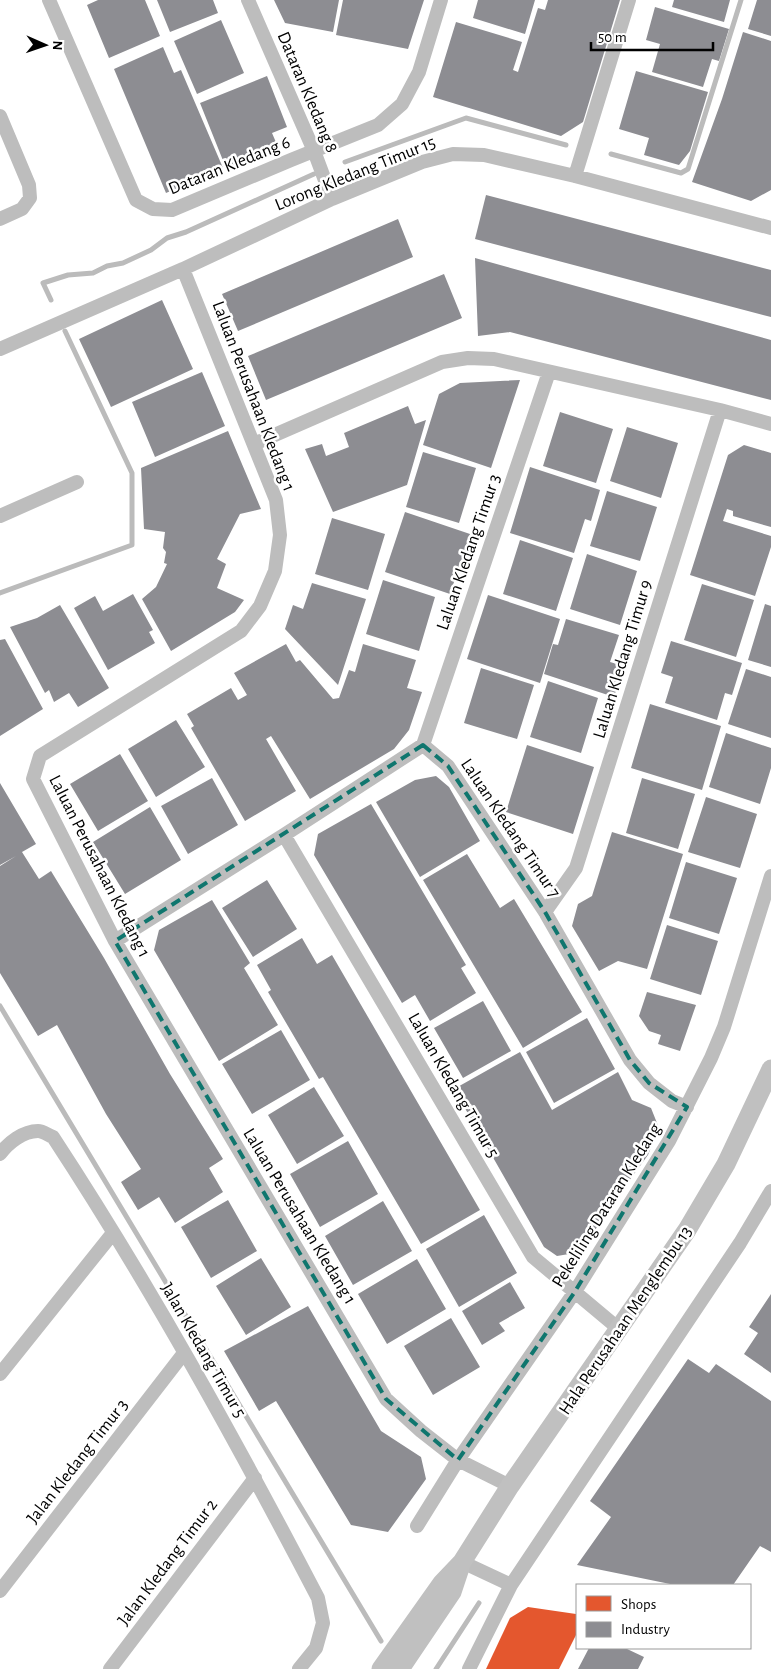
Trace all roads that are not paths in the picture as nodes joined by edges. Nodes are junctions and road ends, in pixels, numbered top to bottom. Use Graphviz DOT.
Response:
graph roads {
  1 [pos="49,0"];
  2 [pos="248,0"];
  3 [pos="441,0"];
  4 [pos="629,0"];
  5 [pos="0,116"];
  6 [pos="314,151"];
  7 [pos="576,176"];
  8 [pos="332,199"];
  9 [pos="0,218"];
  10 [pos="771,228"];
  11 [pos="183,269"];
  12 [pos="0,350"];
  13 [pos="549,372"];
  14 [pos="720,410"];
  15 [pos="771,424"];
  16 [pos="254,444"];
  17 [pos="77,482"];
  18 [pos="0,516"];
  19 [pos="424,745"];
  20 [pos="284,836"];
  21 [pos="771,876"];
  22 [pos="545,912"];
  23 [pos="115,941"];
  24 [pos="771,1069"];
  25 [pos="687,1108"];
  26 [pos="0,1154"];
  27 [pos="771,1191"];
  28 [pos="113,1233"];
  29 [pos="574,1293"];
  30 [pos="619,1330"];
  31 [pos="184,1353"];
  32 [pos="0,1374"];
  33 [pos="458,1460"];
  34 [pos="255,1478"];
  35 [pos="510,1486"];
  36 [pos="417,1526"];
  37 [pos="462,1562"];
  38 [pos="511,1585"];
  39 [pos="0,1591"];
  40 [pos="110,1669"];
  41 [pos="300,1669"];
  42 [pos="381,1669"];
  43 [pos="400,1669"];
  44 [pos="469,1669"];
  1 -- 6 [label="street, Dataran Kledang 6"];
  2 -- 6 [label="street, Dataran Kledang 8"];
  3 -- 6 [label="street, Dataran Kledang 6"];
  4 -- 7 [label="street"];
  5 -- 9 [label="street"];
  6 -- 8 [label="street, Dataran Kledang 8"];
  7 -- 8 [label="street, Lorong Kledang Timur 15"];
  7 -- 10 [label="street, Lorong Kledang Timur 15"];
  8 -- 11 [label="street, Lorong Kledang Timur 15"];
  11 -- 12 [label="street, Lorong Kledang Timur 15"];
  11 -- 16 [label="street, Laluan Perusahaan Kledang 1"];
  13 -- 14 [label="street"];
  13 -- 16 [label="street"];
  13 -- 19 [label="street, Laluan Kledang Timur 3"];
  14 -- 15 [label="street"];
  14 -- 22 [label="street, Laluan Kledang Timur 9"];
  16 -- 23 [label="street, Laluan Perusahaan Kledang 1"];
  17 -- 18 [label="street"];
  19 -- 20 [label="street"];
  19 -- 22 [label="street, Laluan Kledang Timur 7"];
  20 -- 23 [label="street"];
  20 -- 29 [label="street, Laluan Kledang Timur 5"];
  21 -- 25 [label="street, Pekeliling Dataran Kledang"];
  22 -- 25 [label="street, Laluan Kledang Timur 7"];
  23 -- 33 [label="street, Laluan Perusahaan Kledang 1"];
  24 -- 30 [label="street, Hala Perusahaan Menglembu 13"];
  25 -- 29 [label="street, Pekeliling Dataran Kledang"];
  26 -- 28 [label="street, Jalan Kledang Timur 5"];
  27 -- 38 [label="street"];
  28 -- 31 [label="street, Jalan Kledang Timur 5"];
  28 -- 32 [label="street"];
  29 -- 30 [label="street, Laluan Kledang Timur 5"];
  29 -- 33 [label="street, Pekeliling Dataran Kledang"];
  30 -- 35 [label="street, Hala Perusahaan Menglembu 13"];
  31 -- 34 [label="street, Jalan Kledang Timur 5"];
  31 -- 39 [label="street, Jalan Kledang Timur 3"];
  33 -- 35 [label="street, Laluan Perusahaan Kledang 1"];
  33 -- 36 [label="street, Pekeliling Dataran Kledang"];
  34 -- 40 [label="street, Jalan Kledang Timur 2"];
  34 -- 41 [label="street, Jalan Kledang Timur 5"];
  35 -- 37 [label="street, Hala Perusahaan Menglembu 13"];
  37 -- 38 [label="street"];
  37 -- 42 [label="street, Hala Perusahaan Menglembu 13"];
  37 -- 43 [label="street, Hala Perusahaan Menglembu 13"];
  38 -- 44 [label="street"];
}
